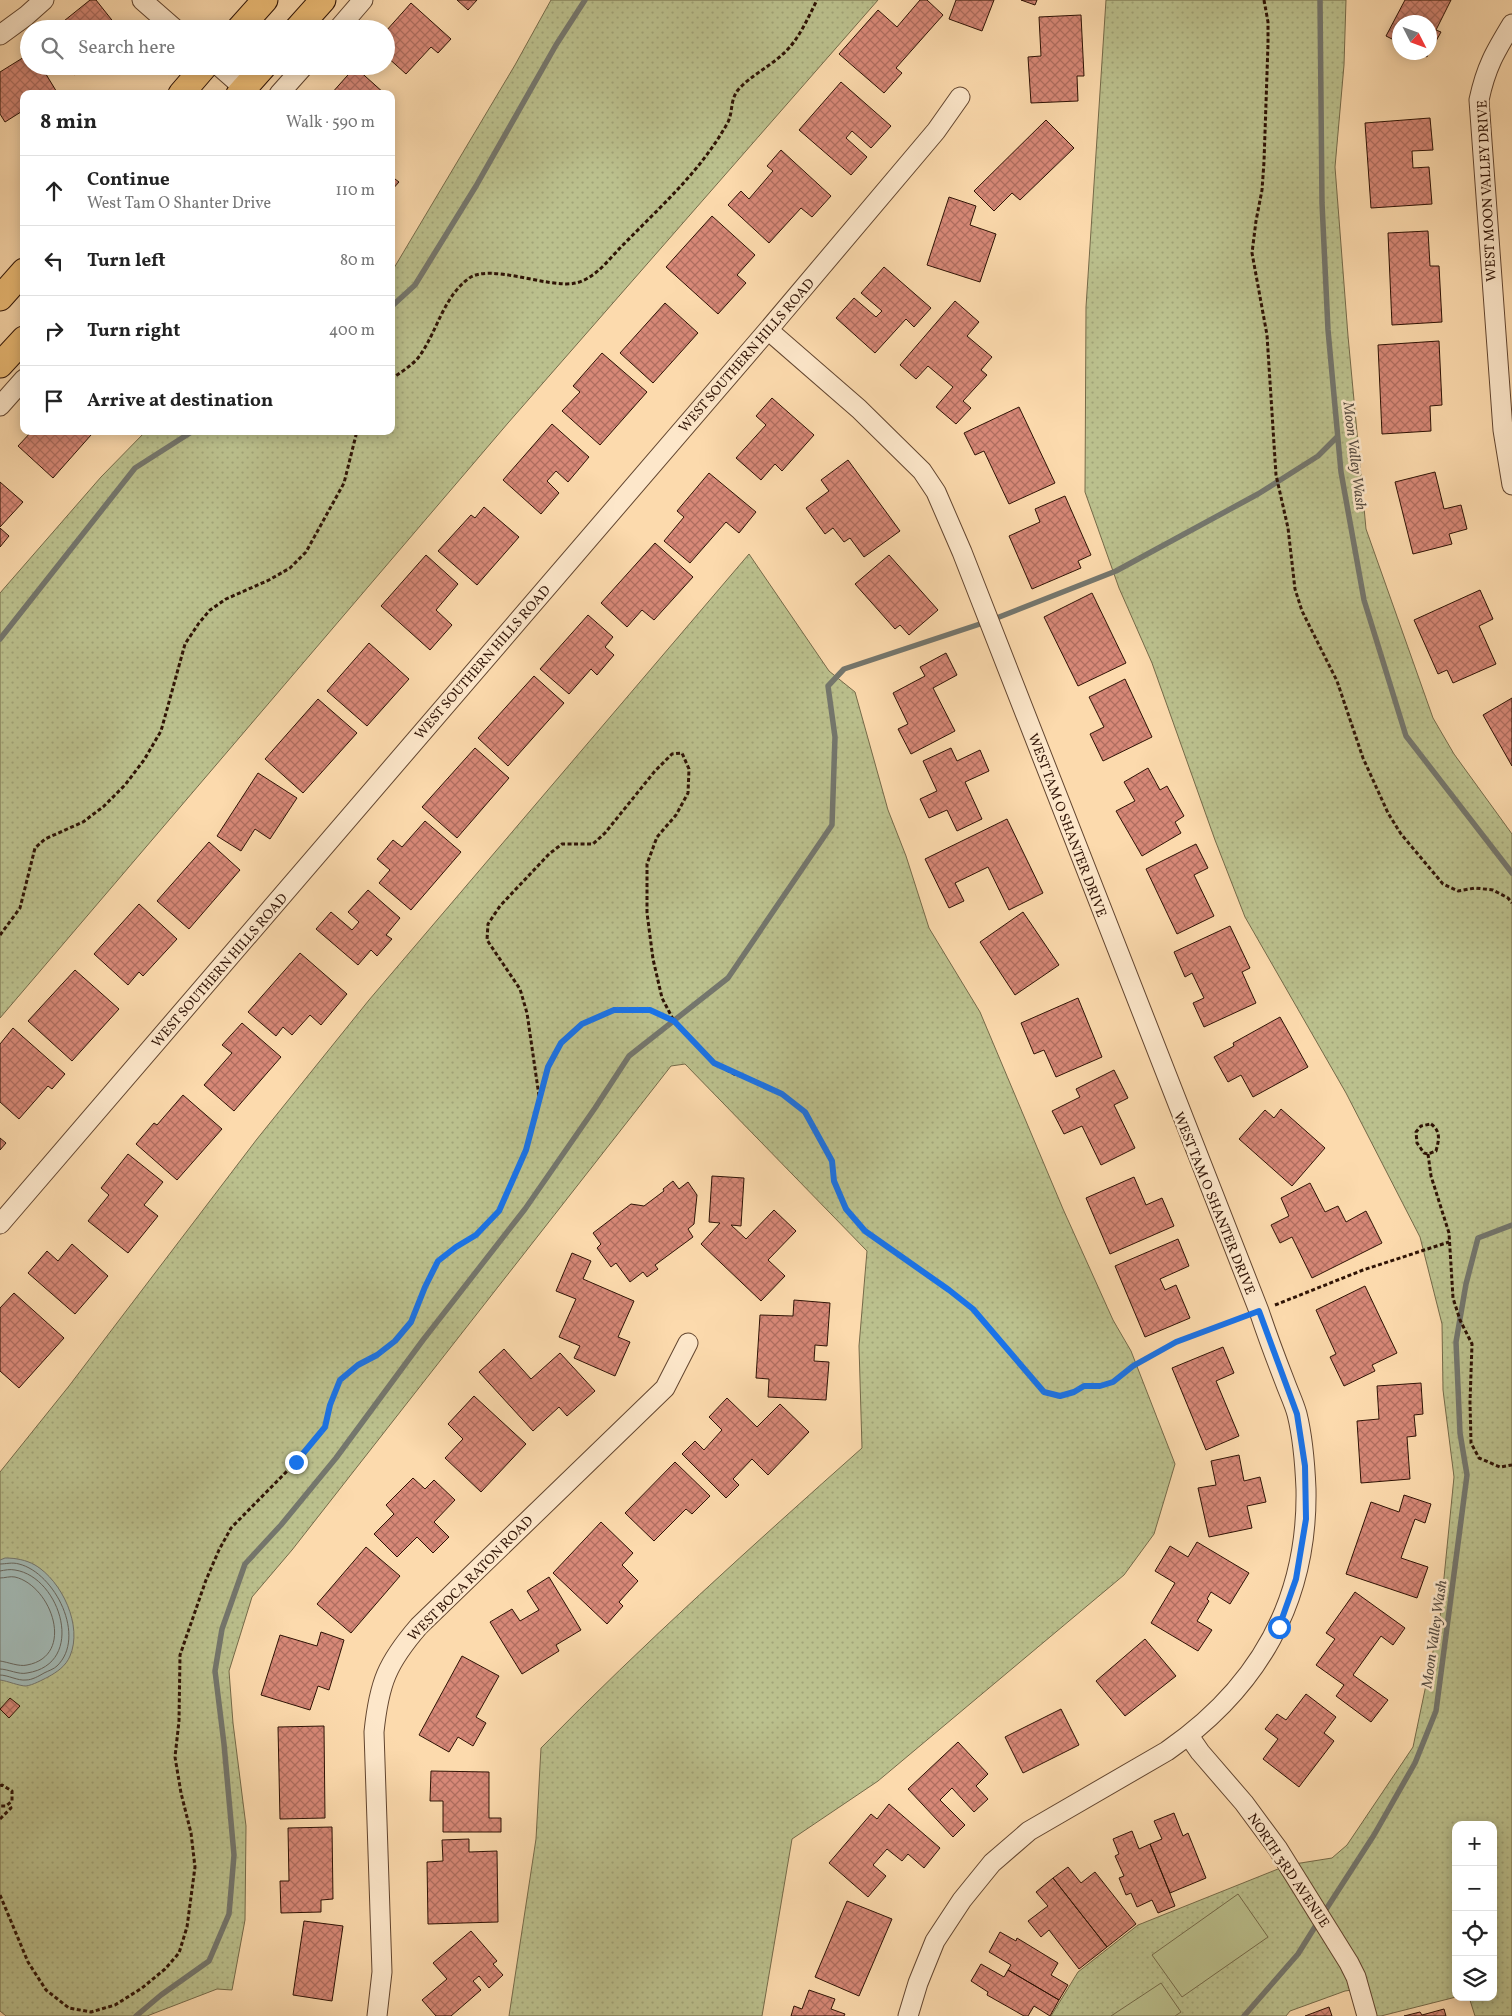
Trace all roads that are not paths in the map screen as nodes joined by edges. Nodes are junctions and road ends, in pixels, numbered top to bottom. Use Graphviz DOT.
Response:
graph roads {
  1 [pos="44,0"];
  2 [pos="142,0"];
  3 [pos="264,0"];
  4 [pos="363,0"];
  5 [pos="308,10"];
  6 [pos="20,20"];
  7 [pos="21,20"];
  8 [pos="165,20"];
  9 [pos="247,20"];
  10 [pos="321,20"];
  11 [pos="346,20"];
  12 [pos="1512,24"];
  13 [pos="0,35"];
  14 [pos="197,75"];
  15 [pos="227,75"];
  16 [pos="256,75"];
  17 [pos="296,75"];
  18 [pos="184,90"];
  19 [pos="241,90"];
  20 [pos="243,90"];
  21 [pos="283,90"];
  22 [pos="960,97"];
  23 [pos="20,276"];
  24 [pos="0,298"];
  25 [pos="768,330"];
  26 [pos="20,344"];
  27 [pos="0,366"];
  28 [pos="20,384"];
  29 [pos="0,406"];
  30 [pos="1512,486"];
  31 [pos="0,1224"];
  32 [pos="688,1343"];
  33 [pos="1189,1736"];
  34 [pos="377,2016"];
  35 [pos="908,2016"];
  36 [pos="1367,2016"];
  1 -- 7 [label="street"];
  2 -- 8 [label="street"];
  3 -- 9 [label="main road"];
  4 -- 11 [label="street"];
  5 -- 10 [label="street"];
  6 -- 13 [label="street"];
  12 -- 30 [label="street, WEST MOON VALLEY DRIVE"];
  14 -- 18 [label="main road"];
  15 -- 19 [label="street"];
  16 -- 20 [label="main road"];
  17 -- 21 [label="street"];
  22 -- 25 [label="street, WEST SOUTHERN HILLS ROAD"];
  23 -- 24 [label="main road"];
  25 -- 31 [label="street, WEST SOUTHERN HILLS ROAD"];
  25 -- 33 [label="street, WEST TAM O SHANTER DRIVE"];
  26 -- 27 [label="main road"];
  28 -- 29 [label="street"];
  32 -- 34 [label="street, WEST BOCA RATON ROAD"];
  33 -- 35 [label="street, WEST TAM O SHANTER DRIVE"];
  33 -- 36 [label="street, NORTH 3RD AVENUE"];
}
